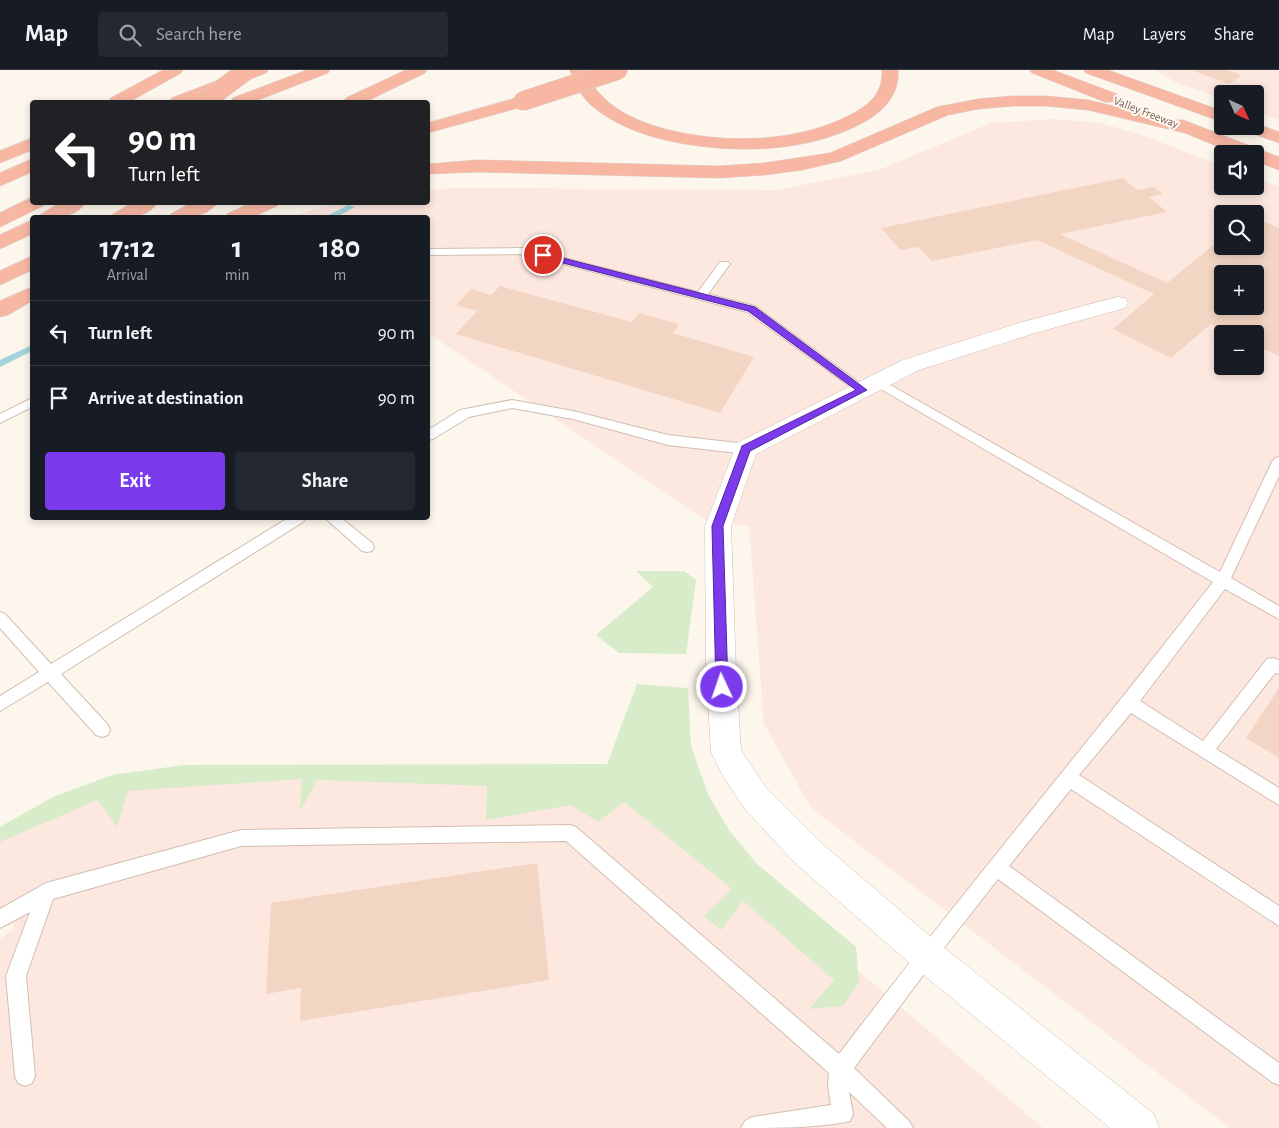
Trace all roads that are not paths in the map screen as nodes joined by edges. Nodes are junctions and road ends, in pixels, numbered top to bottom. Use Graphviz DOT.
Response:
graph roads {
  1 [pos="175,70"];
  2 [pos="247,70"];
  3 [pos="260,70"];
  4 [pos="276,70"];
  5 [pos="322,70"];
  6 [pos="419,70"];
  7 [pos="578,70"];
  8 [pos="618,70"];
  9 [pos="890,70"];
  10 [pos="1038,70"];
  11 [pos="1092,70"];
  12 [pos="1133,70"];
  13 [pos="121,100"];
  14 [pos="183,100"];
  15 [pos="207,100"];
  16 [pos="238,100"];
  17 [pos="244,100"];
  18 [pos="356,100"];
  19 [pos="1214,105"];
  20 [pos="1214,114"];
  21 [pos="430,127"];
  22 [pos="1193,130"];
  23 [pos="30,144"];
  24 [pos="1231,145"];
  25 [pos="0,158"];
  26 [pos="1264,158"];
  27 [pos="1279,164"];
  28 [pos="30,166"];
  29 [pos="430,169"];
  30 [pos="0,180"];
  31 [pos="30,189"];
  32 [pos="0,202"];
  33 [pos="31,205"];
  34 [pos="72,205"];
  35 [pos="144,205"];
  36 [pos="203,205"];
  37 [pos="263,205"];
  38 [pos="53,215"];
  39 [pos="125,215"];
  40 [pos="184,215"];
  41 [pos="241,215"];
  42 [pos="0,222"];
  43 [pos="30,227"];
  44 [pos="0,243"];
  45 [pos="430,252"];
  46 [pos="30,263"];
  47 [pos="724,264"];
  48 [pos="0,279"];
  49 [pos="30,294"];
  50 [pos="701,296"];
  51 [pos="1117,303"];
  52 [pos="0,310"];
  53 [pos="30,315"];
  54 [pos="0,330"];
  55 [pos="870,386"];
  56 [pos="30,403"];
  57 [pos="0,419"];
  58 [pos="430,435"];
  59 [pos="746,449"];
  60 [pos="1279,462"];
  61 [pos="295,520"];
  62 [pos="334,520"];
  63 [pos="368,547"];
  64 [pos="1223,580"];
  65 [pos="1279,613"];
  66 [pos="0,618"];
  67 [pos="1279,668"];
  68 [pos="51,672"];
  69 [pos="1128,703"];
  70 [pos="0,704"];
  71 [pos="102,730"];
  72 [pos="1205,750"];
  73 [pos="1069,778"];
  74 [pos="1279,797"];
  75 [pos="996,867"];
  76 [pos="46,892"];
  77 [pos="1279,917"];
  78 [pos="0,919"];
  79 [pos="926,955"];
  80 [pos="840,1069"];
  81 [pos="1279,1075"];
  82 [pos="25,1076"];
  83 [pos="752,1128"];
  84 [pos="902,1128"];
  85 [pos="1140,1128"];
  1 -- 13 [label="highway"];
  2 -- 15 [label="highway, bridge"];
  3 -- 14 [label="highway"];
  4 -- 16 [label="highway"];
  5 -- 17 [label="highway"];
  6 -- 18 [label="highway"];
  7 -- 9 [label="highway"];
  8 -- 21 [label="highway, bridge"];
  10 -- 22 [label="highway, Valley Freeway"];
  11 -- 20 [label="highway, Valley Freeway"];
  12 -- 19 [label="highway"];
  22 -- 24 [label="highway, Valley Freeway"];
  22 -- 29 [label="highway"];
  23 -- 25 [label="highway"];
  26 -- 27 [label="highway, Valley Freeway"];
  28 -- 30 [label="highway"];
  31 -- 32 [label="highway"];
  33 -- 42 [label="highway"];
  34 -- 38 [label="highway"];
  35 -- 39 [label="highway"];
  36 -- 40 [label="highway"];
  37 -- 41 [label="highway"];
  43 -- 44 [label="highway"];
  45 -- 50 [label="lane"];
  46 -- 48 [label="highway"];
  47 -- 50 [label="lane"];
  49 -- 52 [label="highway"];
  50 -- 55 [label="lane"];
  51 -- 55 [label="street"];
  53 -- 54 [label="highway"];
  55 -- 59 [label="street"];
  55 -- 64 [label="lane"];
  56 -- 57 [label="lane"];
  58 -- 59 [label="lane"];
  59 -- 79 [label="street"];
  60 -- 64 [label="lane"];
  61 -- 68 [label="lane"];
  62 -- 63 [label="lane"];
  64 -- 65 [label="lane"];
  64 -- 69 [label="lane"];
  66 -- 68 [label="lane"];
  67 -- 72 [label="lane"];
  68 -- 70 [label="lane"];
  68 -- 71 [label="lane"];
  69 -- 72 [label="lane"];
  69 -- 73 [label="lane"];
  72 -- 74 [label="lane"];
  73 -- 75 [label="lane"];
  73 -- 77 [label="lane"];
  75 -- 79 [label="lane"];
  75 -- 81 [label="lane"];
  76 -- 78 [label="lane"];
  76 -- 80 [label="lane"];
  76 -- 82 [label="lane"];
  79 -- 80 [label="lane"];
  79 -- 85 [label="street"];
  80 -- 83 [label="lane"];
  80 -- 84 [label="lane"];
}
